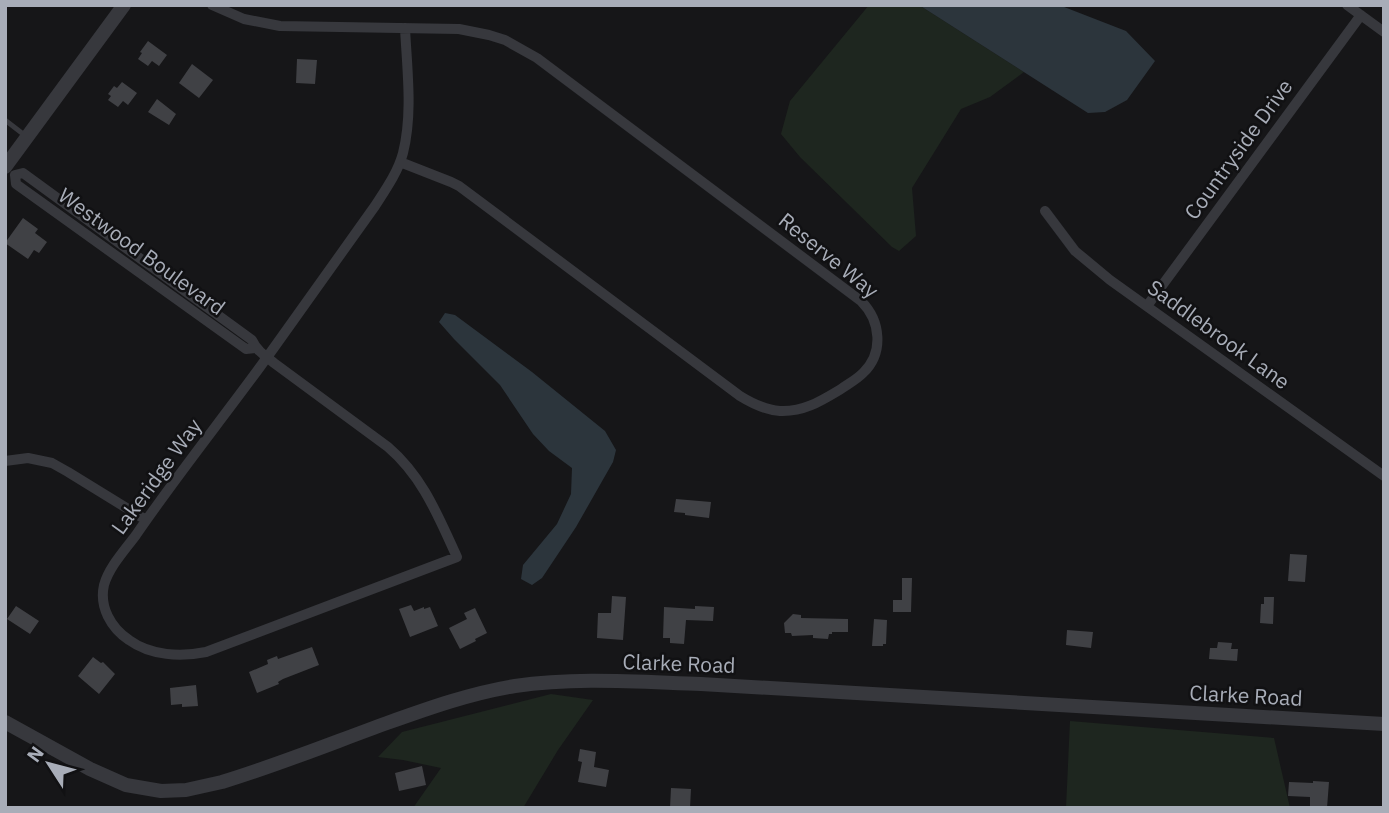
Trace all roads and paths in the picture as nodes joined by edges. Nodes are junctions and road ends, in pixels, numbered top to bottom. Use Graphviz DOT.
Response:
graph roads {
  1 [pos="124,5"];
  2 [pos="212,5"];
  3 [pos="1347,5"];
  4 [pos="1360,15"];
  5 [pos="405,28"];
  6 [pos="1384,32"];
  7 [pos="5,120"];
  8 [pos="27,137"];
  9 [pos="400,162"];
  10 [pos="8,170"];
  11 [pos="1045,211"];
  12 [pos="1147,306"];
  13 [pos="267,358"];
  14 [pos="5,461"];
  15 [pos="1384,476"];
  16 [pos="146,520"];
  17 [pos="457,558"];
  18 [pos="5,722"];
  19 [pos="1384,724"];
  1 -- 8 [label="street"];
  2 -- 5 [label="street, Reserve Way"];
  3 -- 4 [label="street"];
  4 -- 6 [label="street"];
  4 -- 12 [label="street, Countryside Drive"];
  5 -- 9 [label="street, Lakeridge Way"];
  5 -- 9 [label="street, Reserve Way"];
  7 -- 8 [label="lane"];
  8 -- 10 [label="street"];
  9 -- 13 [label="street, Lakeridge Way"];
  10 -- 13 [label="street, Westwood Boulevard"];
  11 -- 12 [label="street, Saddlebrook Lane"];
  12 -- 15 [label="street, Saddlebrook Lane"];
  13 -- 16 [label="street, Lakeridge Way"];
  13 -- 17 [label="street, Westwood Boulevard"];
  14 -- 16 [label="street"];
  16 -- 17 [label="street, Lakeridge Way"];
  18 -- 19 [label="street, Clarke Road"];
}
